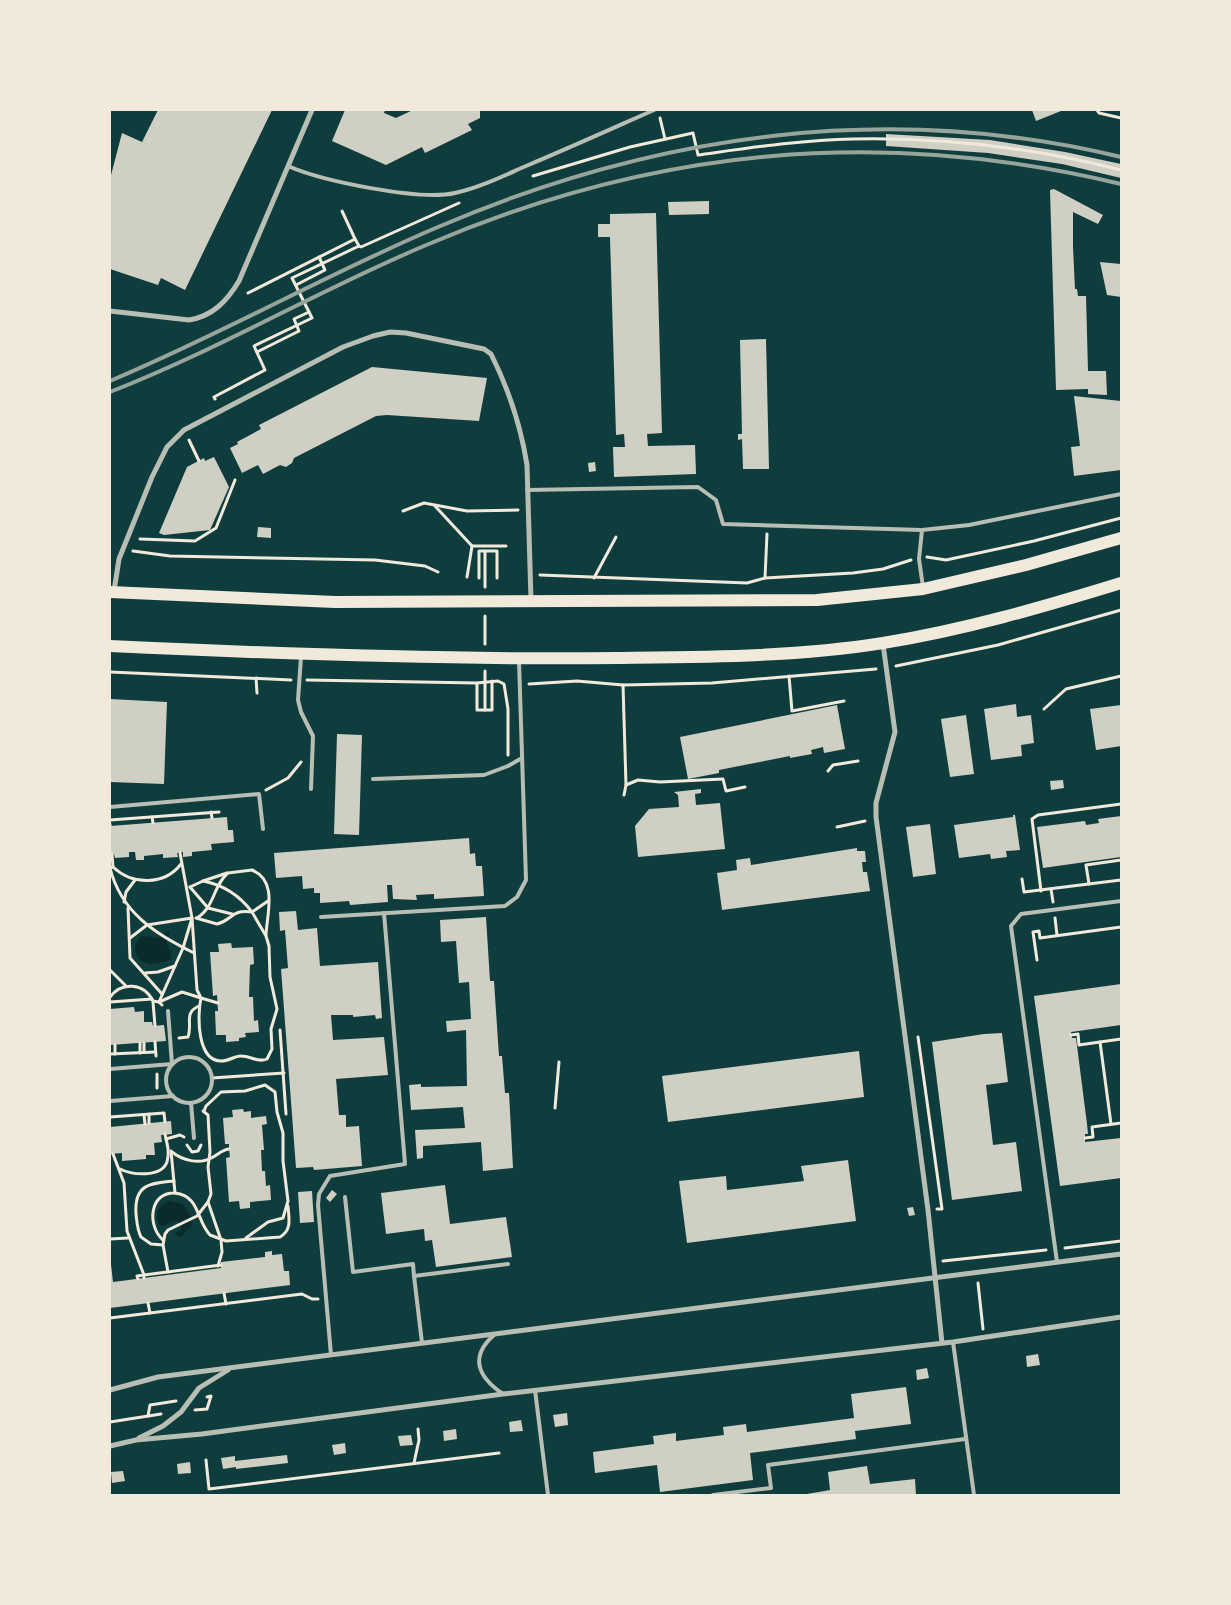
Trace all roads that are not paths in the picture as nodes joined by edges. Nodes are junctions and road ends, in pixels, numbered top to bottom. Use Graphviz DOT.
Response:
graph roads {
  1 [pos="312,110"];
  2 [pos="654,110"];
  3 [pos="288,166"];
  4 [pos="110,311"];
  5 [pos="527,490"];
  6 [pos="1121,494"];
  7 [pos="922,530"];
  8 [pos="1121,538"];
  9 [pos="1121,583"];
  10 [pos="923,589"];
  11 [pos="112,592"];
  12 [pos="531,600"];
  13 [pos="883,643"];
  14 [pos="110,646"];
  15 [pos="301,655"];
  16 [pos="519,659"];
  17 [pos="522,758"];
  18 [pos="373,779"];
  19 [pos="311,789"];
  20 [pos="110,807"];
  21 [pos="263,829"];
  22 [pos="1121,902"];
  23 [pos="384,913"];
  24 [pos="321,917"];
  25 [pos="168,1011"];
  26 [pos="172,1064"];
  27 [pos="110,1069"];
  28 [pos="173,1096"];
  29 [pos="110,1100"];
  30 [pos="191,1103"];
  31 [pos="194,1138"];
  32 [pos="345,1197"];
  33 [pos="1121,1254"];
  34 [pos="1057,1262"];
  35 [pos="508,1264"];
  36 [pos="414,1276"];
  37 [pos="935,1279"];
  38 [pos="1121,1317"];
  39 [pos="494,1335"];
  40 [pos="953,1342"];
  41 [pos="422,1343"];
  42 [pos="942,1344"];
  43 [pos="331,1354"];
  44 [pos="230,1368"];
  45 [pos="110,1390"];
  46 [pos="535,1390"];
  47 [pos="503,1394"];
  48 [pos="965,1439"];
  49 [pos="136,1440"];
  50 [pos="110,1446"];
  51 [pos="548,1495"];
  52 [pos="713,1495"];
  53 [pos="974,1495"];
  1 -- 3 [label="street"];
  2 -- 3 [label="lane"];
  3 -- 4 [label="street"];
  5 -- 7 [label="lane"];
  5 -- 11 [label="street"];
  5 -- 12 [label="street"];
  6 -- 7 [label="lane"];
  7 -- 10 [label="lane"];
  8 -- 10 [label="main road"];
  9 -- 13 [label="main road"];
  10 -- 12 [label="main road"];
  11 -- 12 [label="main road"];
  13 -- 16 [label="main road"];
  13 -- 37 [label="street"];
  14 -- 15 [label="main road"];
  15 -- 16 [label="main road"];
  15 -- 19 [label="lane"];
  16 -- 17 [label="lane"];
  17 -- 18 [label="lane"];
  17 -- 23 [label="lane"];
  20 -- 21 [label="lane"];
  22 -- 34 [label="lane"];
  23 -- 24 [label="lane"];
  23 -- 43 [label="lane"];
  25 -- 26 [label="lane"];
  26 -- 27 [label="lane"];
  26 -- 28 [label="lane"];
  26 -- 30 [label="lane"];
  28 -- 29 [label="lane"];
  28 -- 30 [label="lane"];
  30 -- 31 [label="lane"];
  32 -- 36 [label="lane"];
  33 -- 34 [label="street"];
  34 -- 37 [label="street"];
  35 -- 36 [label="lane"];
  36 -- 41 [label="lane"];
  37 -- 39 [label="street"];
  37 -- 42 [label="street"];
  38 -- 40 [label="street"];
  39 -- 41 [label="street"];
  39 -- 47 [label="lane"];
  40 -- 42 [label="street"];
  40 -- 48 [label="lane"];
  41 -- 43 [label="street"];
  42 -- 46 [label="street"];
  43 -- 44 [label="street"];
  44 -- 45 [label="street"];
  44 -- 49 [label="street"];
  46 -- 47 [label="street"];
  46 -- 51 [label="lane"];
  47 -- 49 [label="street"];
  48 -- 52 [label="lane"];
  48 -- 53 [label="lane"];
  49 -- 50 [label="street"];
}
